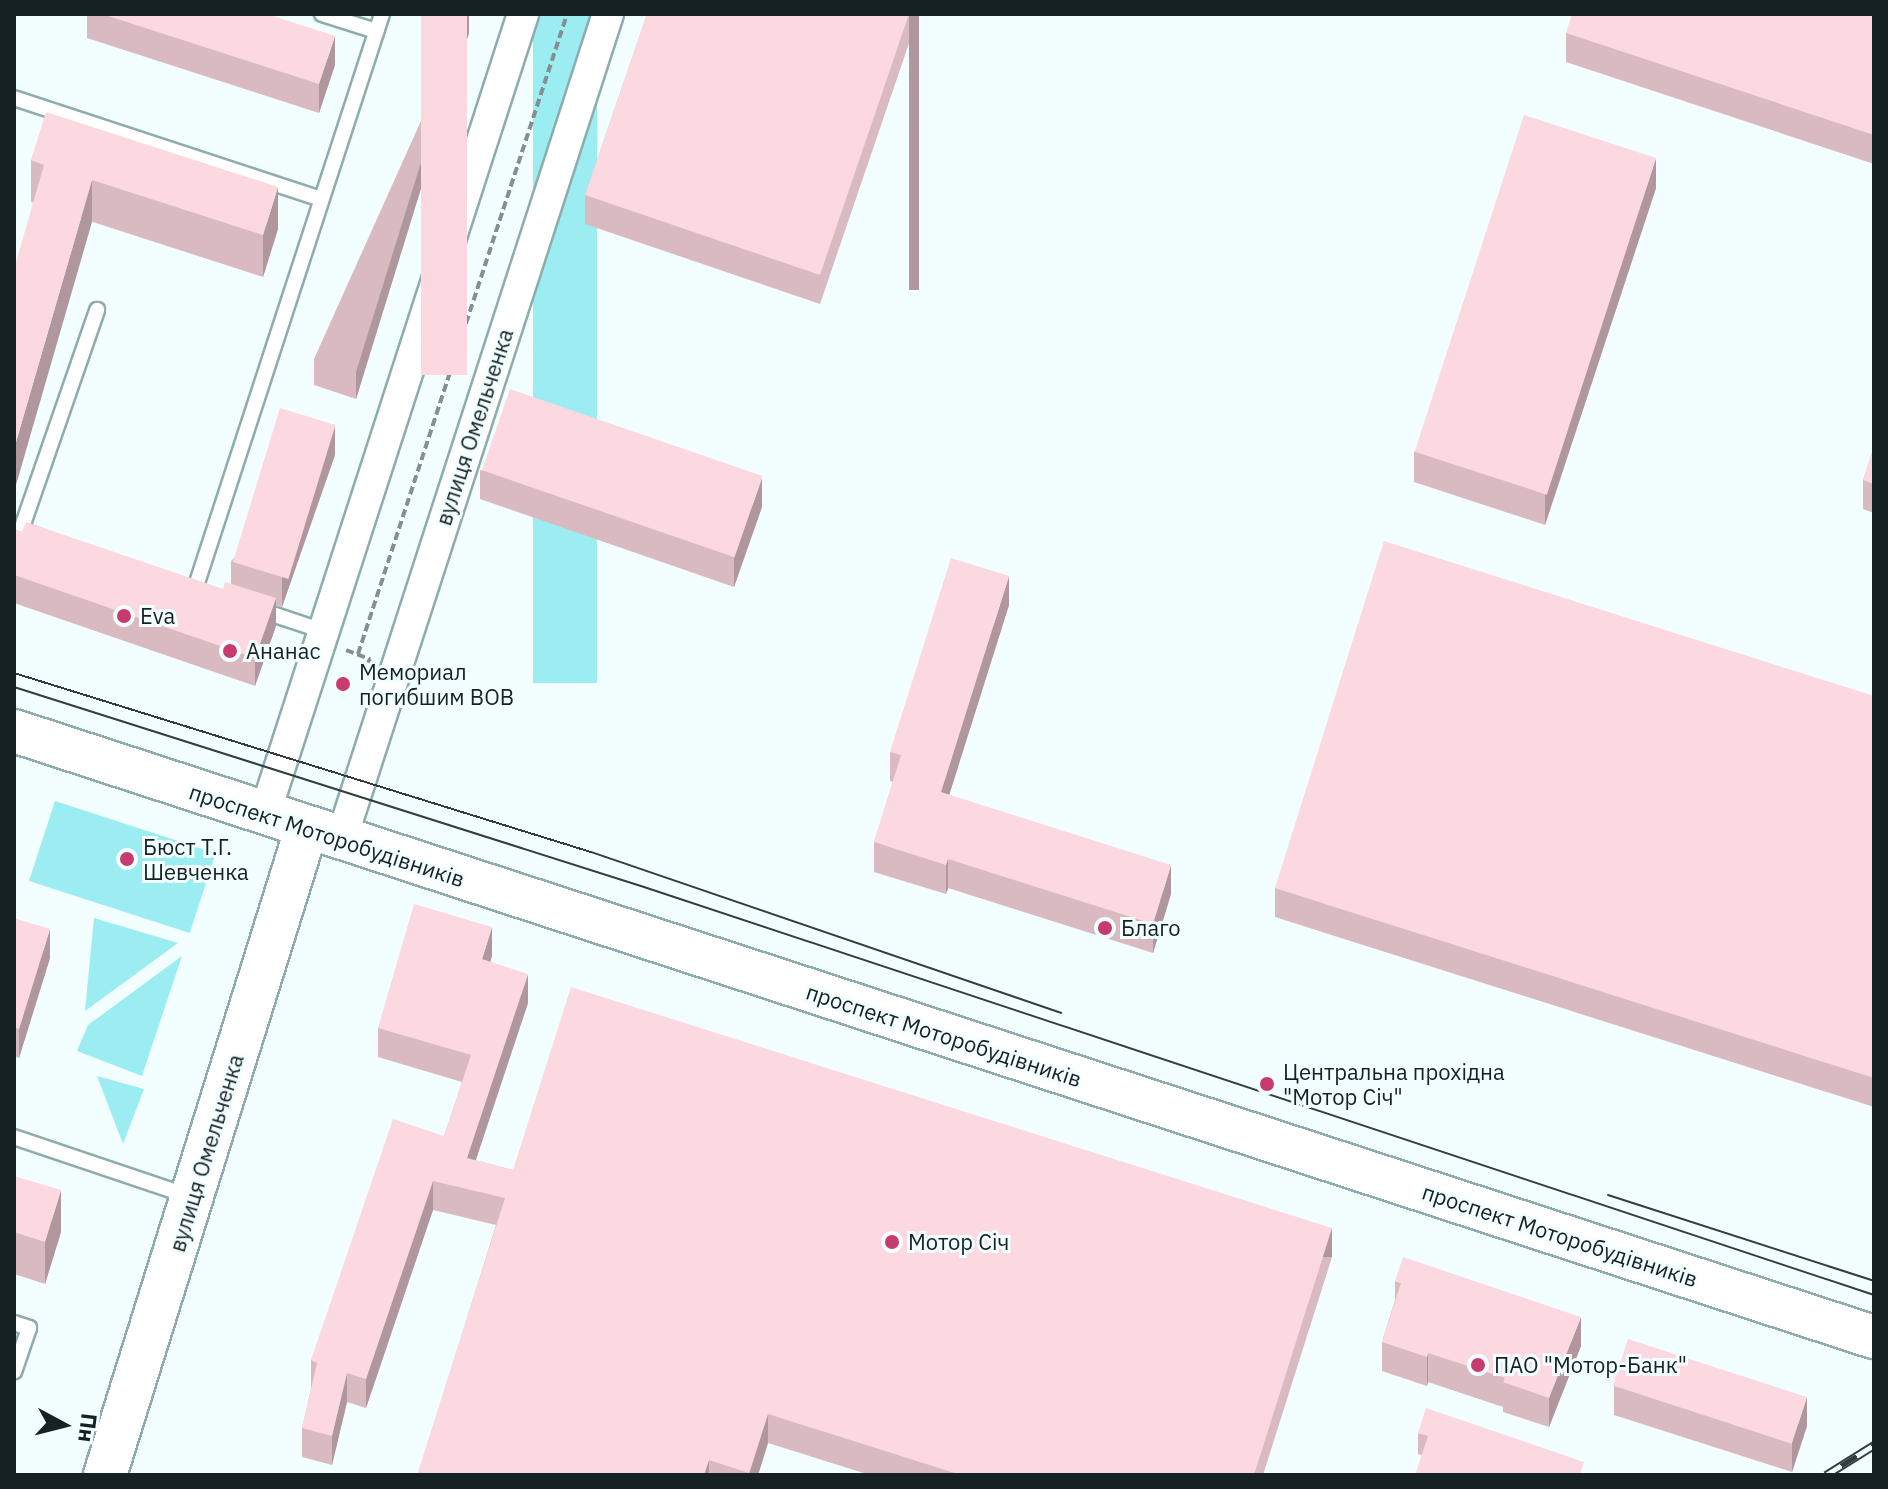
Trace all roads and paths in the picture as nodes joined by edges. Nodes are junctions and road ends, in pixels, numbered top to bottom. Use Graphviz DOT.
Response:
graph roads {
  1 [pos="322,14"];
  2 [pos="382,14"];
  3 [pos="523,14"];
  4 [pos="567,14"];
  5 [pos="608,14"];
  6 [pos="376,31"];
  7 [pos="14,98"];
  8 [pos="321,199"];
  9 [pos="97,310"];
  10 [pos="18,529"];
  11 [pos="50,540"];
  12 [pos="166,579"];
  13 [pos="249,607"];
  14 [pos="320,630"];
  15 [pos="365,672"];
  16 [pos="14,731"];
  17 [pos="264,816"];
  18 [pos="323,835"];
  19 [pos="14,1137"];
  20 [pos="192,1198"];
  21 [pos="14,1323"];
  22 [pos="1874,1337"];
  23 [pos="14,1372"];
  24 [pos="105,1475"];
  1 -- 6 [label="lane"];
  2 -- 6 [label="lane"];
  3 -- 14 [label="street"];
  4 -- 15 [label="path"];
  5 -- 18 [label="street, вулиця Омельченка"];
  6 -- 8 [label="lane"];
  7 -- 8 [label="lane"];
  8 -- 12 [label="lane"];
  9 -- 10 [label="lane"];
  10 -- 11 [label="lane"];
  13 -- 14 [label="lane"];
  14 -- 17 [label="street"];
  16 -- 17 [label="main road, проспект Моторобудівників"];
  17 -- 18 [label="main road, проспект Моторобудівників"];
  18 -- 20 [label="main road, вулиця Омельченка"];
  18 -- 22 [label="main road, проспект Моторобудівників"];
  19 -- 20 [label="lane"];
  20 -- 24 [label="main road, вулиця Омельченка"];
  21 -- 23 [label="lane"];
}
